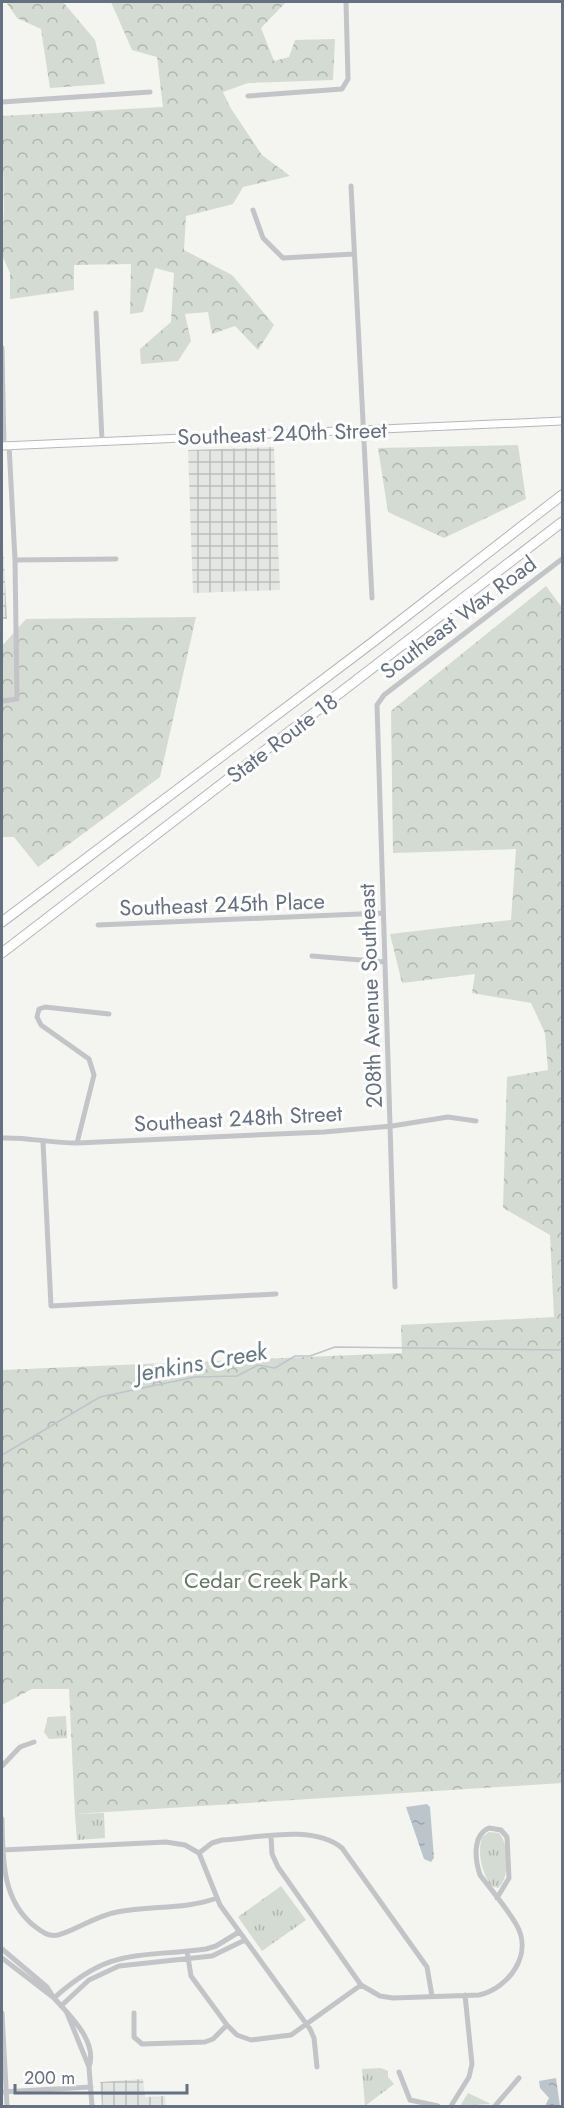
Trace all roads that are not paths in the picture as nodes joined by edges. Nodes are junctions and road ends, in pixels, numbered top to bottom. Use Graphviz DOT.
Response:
graph roads {
  1 [pos="346,2"];
  2 [pos="150,92"];
  3 [pos="248,96"];
  4 [pos="2,102"];
  5 [pos="351,186"];
  6 [pos="253,210"];
  7 [pos="354,255"];
  8 [pos="96,313"];
  9 [pos="2,348"];
  10 [pos="562,421"];
  11 [pos="363,430"];
  12 [pos="102,440"];
  13 [pos="5,446"];
  14 [pos="562,495"];
  15 [pos="562,522"];
  16 [pos="116,559"];
  17 [pos="562,559"];
  18 [pos="15,560"];
  19 [pos="372,598"];
  20 [pos="2,701"];
  21 [pos="377,705"];
  22 [pos="383,914"];
  23 [pos="2,922"];
  24 [pos="98,925"];
  25 [pos="2,953"];
  26 [pos="312,956"];
  27 [pos="385,962"];
  28 [pos="109,1014"];
  29 [pos="476,1121"];
  30 [pos="392,1126"];
  31 [pos="2,1138"];
  32 [pos="43,1142"];
  33 [pos="77,1143"];
  34 [pos="395,1287"];
  35 [pos="276,1294"];
  36 [pos="34,1742"];
  37 [pos="2,1766"];
  38 [pos="2,1819"];
  39 [pos="271,1837"];
  40 [pos="3,1850"];
  41 [pos="199,1853"];
  42 [pos="217,1898"];
  43 [pos="497,1898"];
  44 [pos="239,1932"];
  45 [pos="245,1940"];
  46 [pos="2,1949"];
  47 [pos="188,1952"];
  48 [pos="2,1958"];
  49 [pos="188,1959"];
  50 [pos="361,1985"];
  51 [pos="465,1995"];
  52 [pos="432,1996"];
  53 [pos="54,1998"];
  54 [pos="61,2006"];
  55 [pos="2,2013"];
  56 [pos="134,2013"];
  57 [pos="227,2025"];
  58 [pos="307,2026"];
  59 [pos="317,2067"];
  60 [pos="399,2072"];
  61 [pos="519,2078"];
  62 [pos="91,2087"];
  63 [pos="4,2091"];
  64 [pos="7,2106"];
  65 [pos="92,2106"];
  66 [pos="438,2106"];
  67 [pos="451,2106"];
  68 [pos="495,2106"];
  1 -- 3 [label="street"];
  2 -- 4 [label="street"];
  5 -- 7 [label="street"];
  6 -- 7 [label="street"];
  7 -- 11 [label="street"];
  8 -- 12 [label="street"];
  9 -- 13 [label="street"];
  10 -- 11 [label="main road, Southeast 240th Street"];
  11 -- 12 [label="main road, Southeast 240th Street"];
  11 -- 19 [label="street"];
  12 -- 13 [label="main road, Southeast 240th Street"];
  13 -- 18 [label="street"];
  14 -- 23 [label="highway, State Route 18"];
  15 -- 25 [label="highway, State Route 18"];
  16 -- 18 [label="street"];
  17 -- 21 [label="street, Southeast Wax Road"];
  18 -- 20 [label="street"];
  21 -- 22 [label="street, 208th Avenue Southeast"];
  22 -- 24 [label="street, Southeast 245th Place"];
  22 -- 27 [label="street, 208th Avenue Southeast"];
  26 -- 27 [label="street"];
  27 -- 30 [label="street, 208th Avenue Southeast"];
  28 -- 33 [label="street"];
  29 -- 30 [label="street, Southeast 248th Street"];
  30 -- 33 [label="street, Southeast 248th Street"];
  30 -- 34 [label="street, 208th Avenue Southeast"];
  31 -- 32 [label="street, Southeast 248th Street"];
  32 -- 33 [label="street, Southeast 248th Street"];
  32 -- 35 [label="street"];
  36 -- 37 [label="street"];
  38 -- 40 [label="street"];
  39 -- 41 [label="street"];
  39 -- 50 [label="street"];
  39 -- 52 [label="street"];
  40 -- 41 [label="street"];
  40 -- 42 [label="street"];
  41 -- 42 [label="street"];
  42 -- 44 [label="street"];
  43 -- 43 [label="street"];
  43 -- 51 [label="street"];
  44 -- 45 [label="street"];
  44 -- 47 [label="street"];
  45 -- 49 [label="street"];
  45 -- 58 [label="street"];
  46 -- 53 [label="street"];
  47 -- 49 [label="street"];
  47 -- 53 [label="street"];
  48 -- 53 [label="street"];
  49 -- 54 [label="street"];
  49 -- 57 [label="street"];
  50 -- 52 [label="street"];
  50 -- 58 [label="street"];
  51 -- 52 [label="street"];
  51 -- 67 [label="street"];
  53 -- 54 [label="street"];
  54 -- 62 [label="street"];
  55 -- 63 [label="street"];
  56 -- 57 [label="street"];
  57 -- 58 [label="street"];
  58 -- 59 [label="street"];
  60 -- 66 [label="street"];
  61 -- 68 [label="street"];
  62 -- 63 [label="street"];
  62 -- 65 [label="street"];
  63 -- 64 [label="street"];
}
